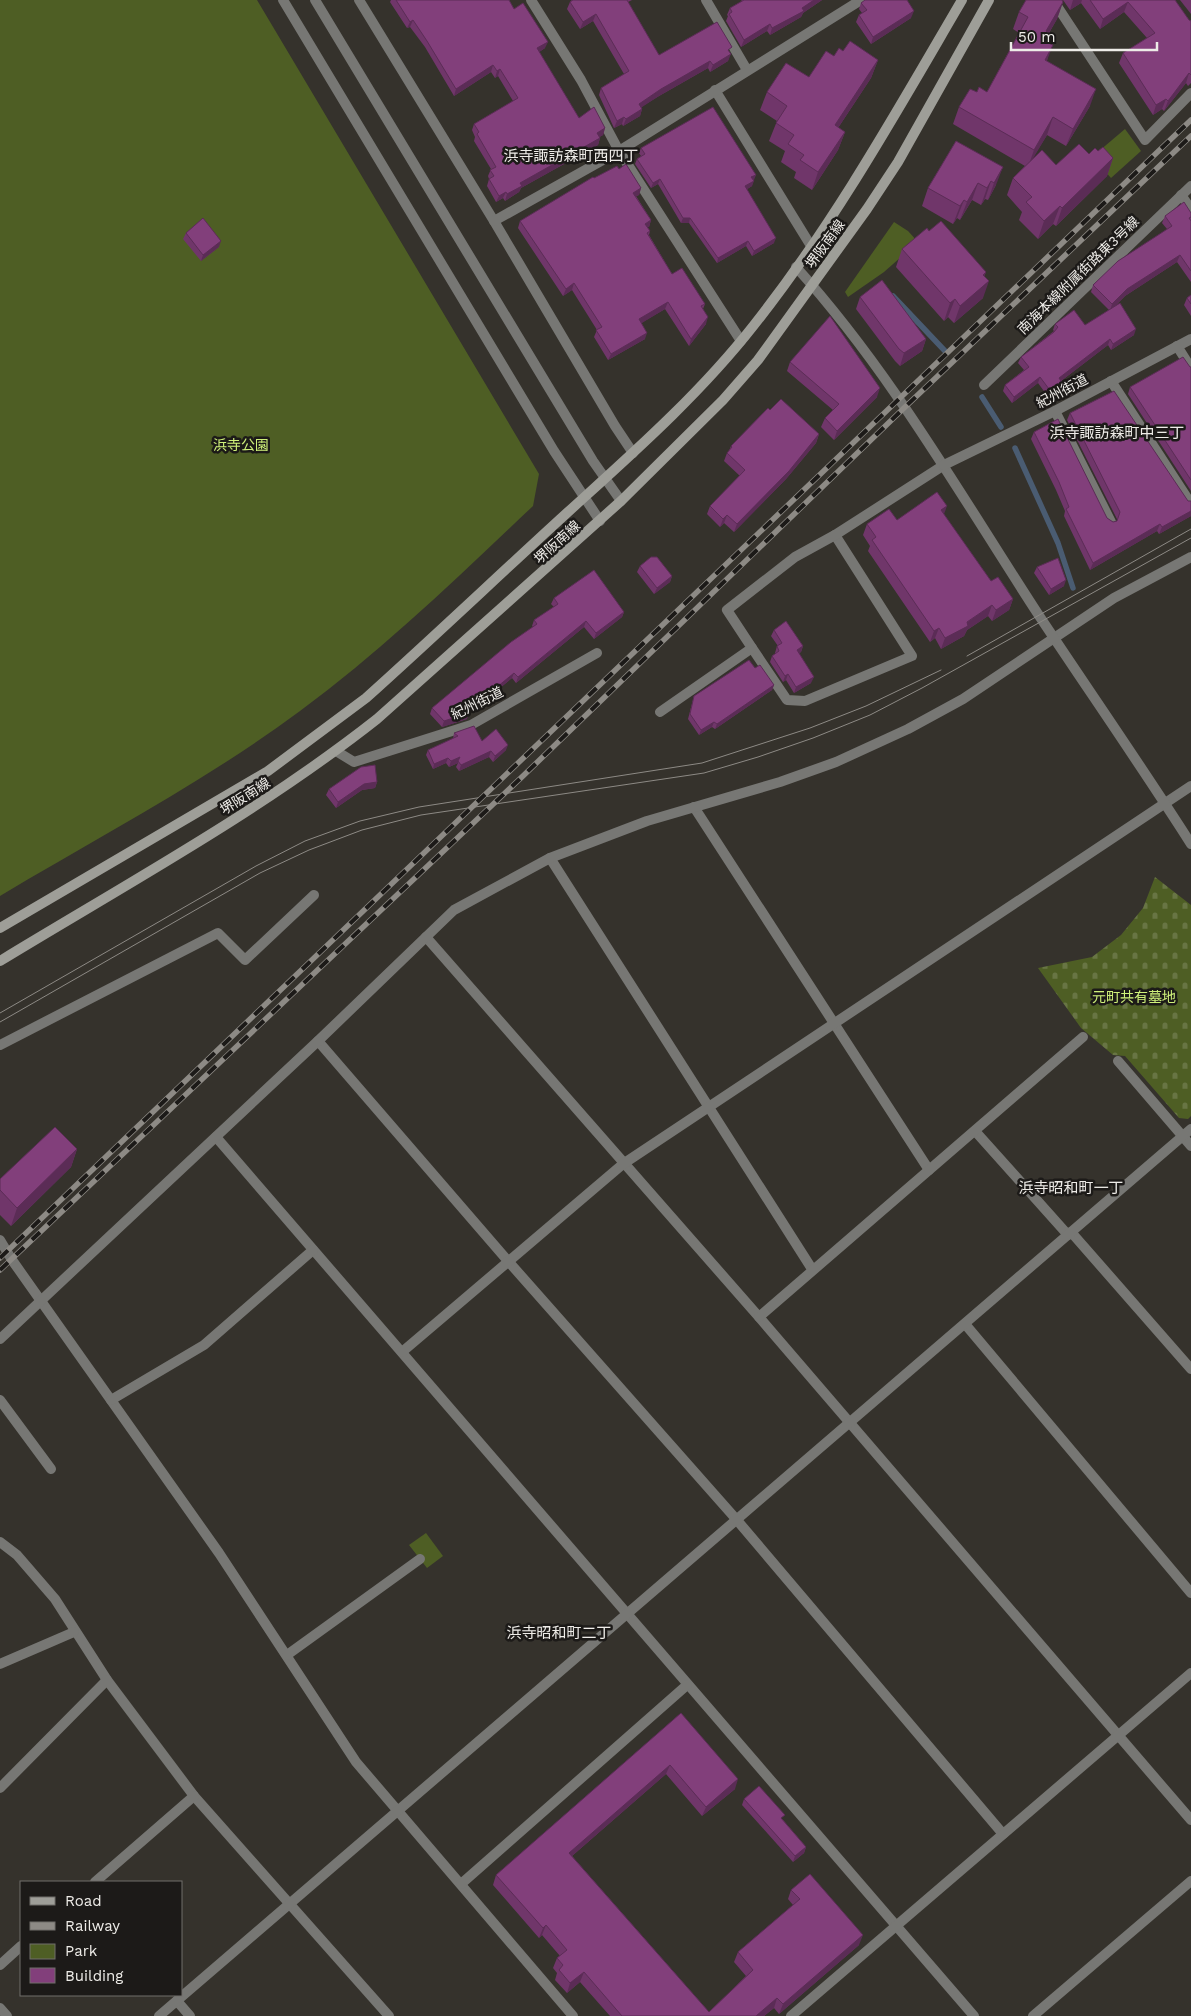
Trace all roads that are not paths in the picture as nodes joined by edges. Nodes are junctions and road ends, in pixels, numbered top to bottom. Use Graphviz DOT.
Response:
graph roads {
  1 [pos="283,0"];
  2 [pos="315,0"];
  3 [pos="359,0"];
  4 [pos="532,0"];
  5 [pos="706,0"];
  6 [pos="861,0"];
  7 [pos="962,0"];
  8 [pos="989,0"];
  9 [pos="1052,0"];
  10 [pos="747,70"];
  11 [pos="715,90"];
  12 [pos="1191,93"];
  13 [pos="619,150"];
  14 [pos="1191,186"];
  15 [pos="1181,195"];
  16 [pos="1191,209"];
  17 [pos="494,221"];
  18 [pos="811,246"];
  19 [pos="796,267"];
  20 [pos="812,284"];
  21 [pos="1191,339"];
  22 [pos="741,341"];
  23 [pos="1177,346"];
  24 [pos="1191,368"];
  25 [pos="1111,381"];
  26 [pos="984,384"];
  27 [pos="1055,411"];
  28 [pos="634,453"];
  29 [pos="944,465"];
  30 [pos="605,479"];
  31 [pos="583,499"];
  32 [pos="621,501"];
  33 [pos="1191,504"];
  34 [pos="600,521"];
  35 [pos="1111,522"];
  36 [pos="835,535"];
  37 [pos="1191,557"];
  38 [pos="1054,637"];
  39 [pos="752,648"];
  40 [pos="597,653"];
  41 [pos="660,712"];
  42 [pos="336,751"];
  43 [pos="1191,786"];
  44 [pos="1164,803"];
  45 [pos="694,807"];
  46 [pos="1191,844"];
  47 [pos="550,858"];
  48 [pos="314,895"];
  49 [pos="0,928"];
  50 [pos="426,937"];
  51 [pos="0,960"];
  52 [pos="833,1024"];
  53 [pos="1083,1037"];
  54 [pos="318,1041"];
  55 [pos="0,1045"];
  56 [pos="1118,1061"];
  57 [pos="710,1106"];
  58 [pos="1191,1129"];
  59 [pos="975,1131"];
  60 [pos="1183,1136"];
  61 [pos="216,1137"];
  62 [pos="1191,1146"];
  63 [pos="623,1164"];
  64 [pos="929,1170"];
  65 [pos="1070,1234"];
  66 [pos="0,1240"];
  67 [pos="313,1250"];
  68 [pos="508,1261"];
  69 [pos="812,1269"];
  70 [pos="41,1301"];
  71 [pos="759,1317"];
  72 [pos="965,1324"];
  73 [pos="0,1339"];
  74 [pos="402,1352"];
  75 [pos="1191,1369"];
  76 [pos="0,1400"];
  77 [pos="111,1400"];
  78 [pos="849,1423"];
  79 [pos="51,1469"];
  80 [pos="736,1519"];
  81 [pos="0,1542"];
  82 [pos="420,1560"];
  83 [pos="1191,1593"];
  84 [pos="627,1612"];
  85 [pos="74,1632"];
  86 [pos="286,1655"];
  87 [pos="0,1664"];
  88 [pos="1191,1673"];
  89 [pos="107,1680"];
  90 [pos="687,1686"];
  91 [pos="1118,1736"];
  92 [pos="0,1788"];
  93 [pos="194,1796"];
  94 [pos="397,1809"];
  95 [pos="1191,1820"];
  96 [pos="1003,1834"];
  97 [pos="96,1881"];
  98 [pos="1191,1881"];
  99 [pos="461,1884"];
  100 [pos="290,1902"];
  101 [pos="894,1926"];
  102 [pos="20,1947"];
  103 [pos="0,1964"];
  104 [pos="182,1996"];
  105 [pos="182,1996"];
  106 [pos="177,2000"];
  107 [pos="0,2008"];
  108 [pos="7,2016"];
  109 [pos="159,2016"];
  110 [pos="190,2016"];
  111 [pos="389,2016"];
  112 [pos="573,2016"];
  113 [pos="790,2016"];
  114 [pos="974,2016"];
  115 [pos="1032,2016"];
  1 -- 31 [label="street"];
  2 -- 30 [label="street"];
  3 -- 17 [label="street"];
  4 -- 13 [label="street"];
  5 -- 10 [label="street"];
  6 -- 10 [label="street"];
  7 -- 18 [label="main road, 堺阪南線"];
  8 -- 20 [label="main road, 堺阪南線"];
  9 -- 12 [label="street"];
  10 -- 11 [label="street"];
  11 -- 13 [label="street"];
  11 -- 18 [label="street"];
  13 -- 17 [label="street"];
  13 -- 22 [label="street"];
  14 -- 15 [label="street, 南海本線附属街路東3号線"];
  15 -- 16 [label="street"];
  15 -- 26 [label="street, 南海本線附属街路東3号線"];
  17 -- 28 [label="street"];
  18 -- 19 [label="main road, 堺阪南線"];
  19 -- 20 [label="street"];
  19 -- 22 [label="main road, 堺阪南線"];
  20 -- 29 [label="street"];
  20 -- 32 [label="main road, 堺阪南線"];
  21 -- 23 [label="street, 紀州街道"];
  22 -- 28 [label="main road, 堺阪南線"];
  23 -- 24 [label="street"];
  23 -- 25 [label="street, 紀州街道"];
  25 -- 27 [label="street, 紀州街道"];
  25 -- 33 [label="street"];
  27 -- 29 [label="street, 紀州街道"];
  27 -- 35 [label="street"];
  28 -- 30 [label="main road, 堺阪南線"];
  29 -- 36 [label="street, 紀州街道"];
  29 -- 38 [label="street"];
  30 -- 31 [label="main road, 堺阪南線"];
  30 -- 32 [label="street"];
  31 -- 34 [label="street"];
  31 -- 49 [label="main road, 堺阪南線"];
  32 -- 34 [label="main road, 堺阪南線"];
  34 -- 42 [label="main road, 堺阪南線"];
  36 -- 39 [label="street, 紀州街道"];
  36 -- 39 [label="street"];
  37 -- 38 [label="street"];
  38 -- 44 [label="street"];
  38 -- 45 [label="street"];
  39 -- 41 [label="street"];
  40 -- 42 [label="street, 紀州街道"];
  42 -- 51 [label="main road, 堺阪南線"];
  43 -- 44 [label="street"];
  44 -- 46 [label="street"];
  44 -- 52 [label="street"];
  45 -- 47 [label="street"];
  45 -- 52 [label="street"];
  47 -- 50 [label="street"];
  47 -- 57 [label="street"];
  48 -- 55 [label="street"];
  50 -- 54 [label="street"];
  50 -- 63 [label="street"];
  52 -- 57 [label="street"];
  52 -- 64 [label="street"];
  53 -- 59 [label="street"];
  54 -- 61 [label="street"];
  54 -- 68 [label="street"];
  56 -- 60 [label="street"];
  57 -- 63 [label="street"];
  57 -- 69 [label="street"];
  58 -- 60 [label="street"];
  59 -- 64 [label="street"];
  59 -- 65 [label="street"];
  60 -- 62 [label="street"];
  60 -- 65 [label="street"];
  61 -- 67 [label="street"];
  61 -- 70 [label="street"];
  63 -- 68 [label="street"];
  63 -- 71 [label="street"];
  64 -- 69 [label="street"];
  65 -- 72 [label="street"];
  65 -- 75 [label="street"];
  66 -- 70 [label="street"];
  67 -- 74 [label="street"];
  67 -- 77 [label="street"];
  68 -- 74 [label="street"];
  68 -- 80 [label="street"];
  69 -- 71 [label="street"];
  70 -- 73 [label="street"];
  70 -- 77 [label="street"];
  71 -- 78 [label="street"];
  72 -- 78 [label="street"];
  72 -- 83 [label="street"];
  74 -- 84 [label="street"];
  76 -- 79 [label="street"];
  77 -- 86 [label="street"];
  78 -- 80 [label="street"];
  78 -- 91 [label="street"];
  80 -- 84 [label="street"];
  80 -- 96 [label="street"];
  81 -- 85 [label="street"];
  82 -- 86 [label="street"];
  84 -- 90 [label="street"];
  84 -- 94 [label="street"];
  85 -- 87 [label="street"];
  85 -- 89 [label="street"];
  86 -- 94 [label="street"];
  88 -- 91 [label="street"];
  89 -- 92 [label="street"];
  89 -- 93 [label="street"];
  90 -- 99 [label="street"];
  90 -- 101 [label="street"];
  91 -- 95 [label="street"];
  91 -- 96 [label="street"];
  93 -- 97 [label="street"];
  93 -- 100 [label="street"];
  94 -- 99 [label="street"];
  94 -- 100 [label="street"];
  96 -- 101 [label="street"];
  98 -- 115 [label="street"];
  99 -- 112 [label="street"];
  100 -- 104 [label="street"];
  100 -- 111 [label="street"];
  101 -- 113 [label="street"];
  101 -- 114 [label="street"];
  102 -- 103 [label="street"];
  105 -- 106 [label="street"];
  106 -- 109 [label="street"];
  106 -- 110 [label="street"];
  107 -- 108 [label="street"];
}
